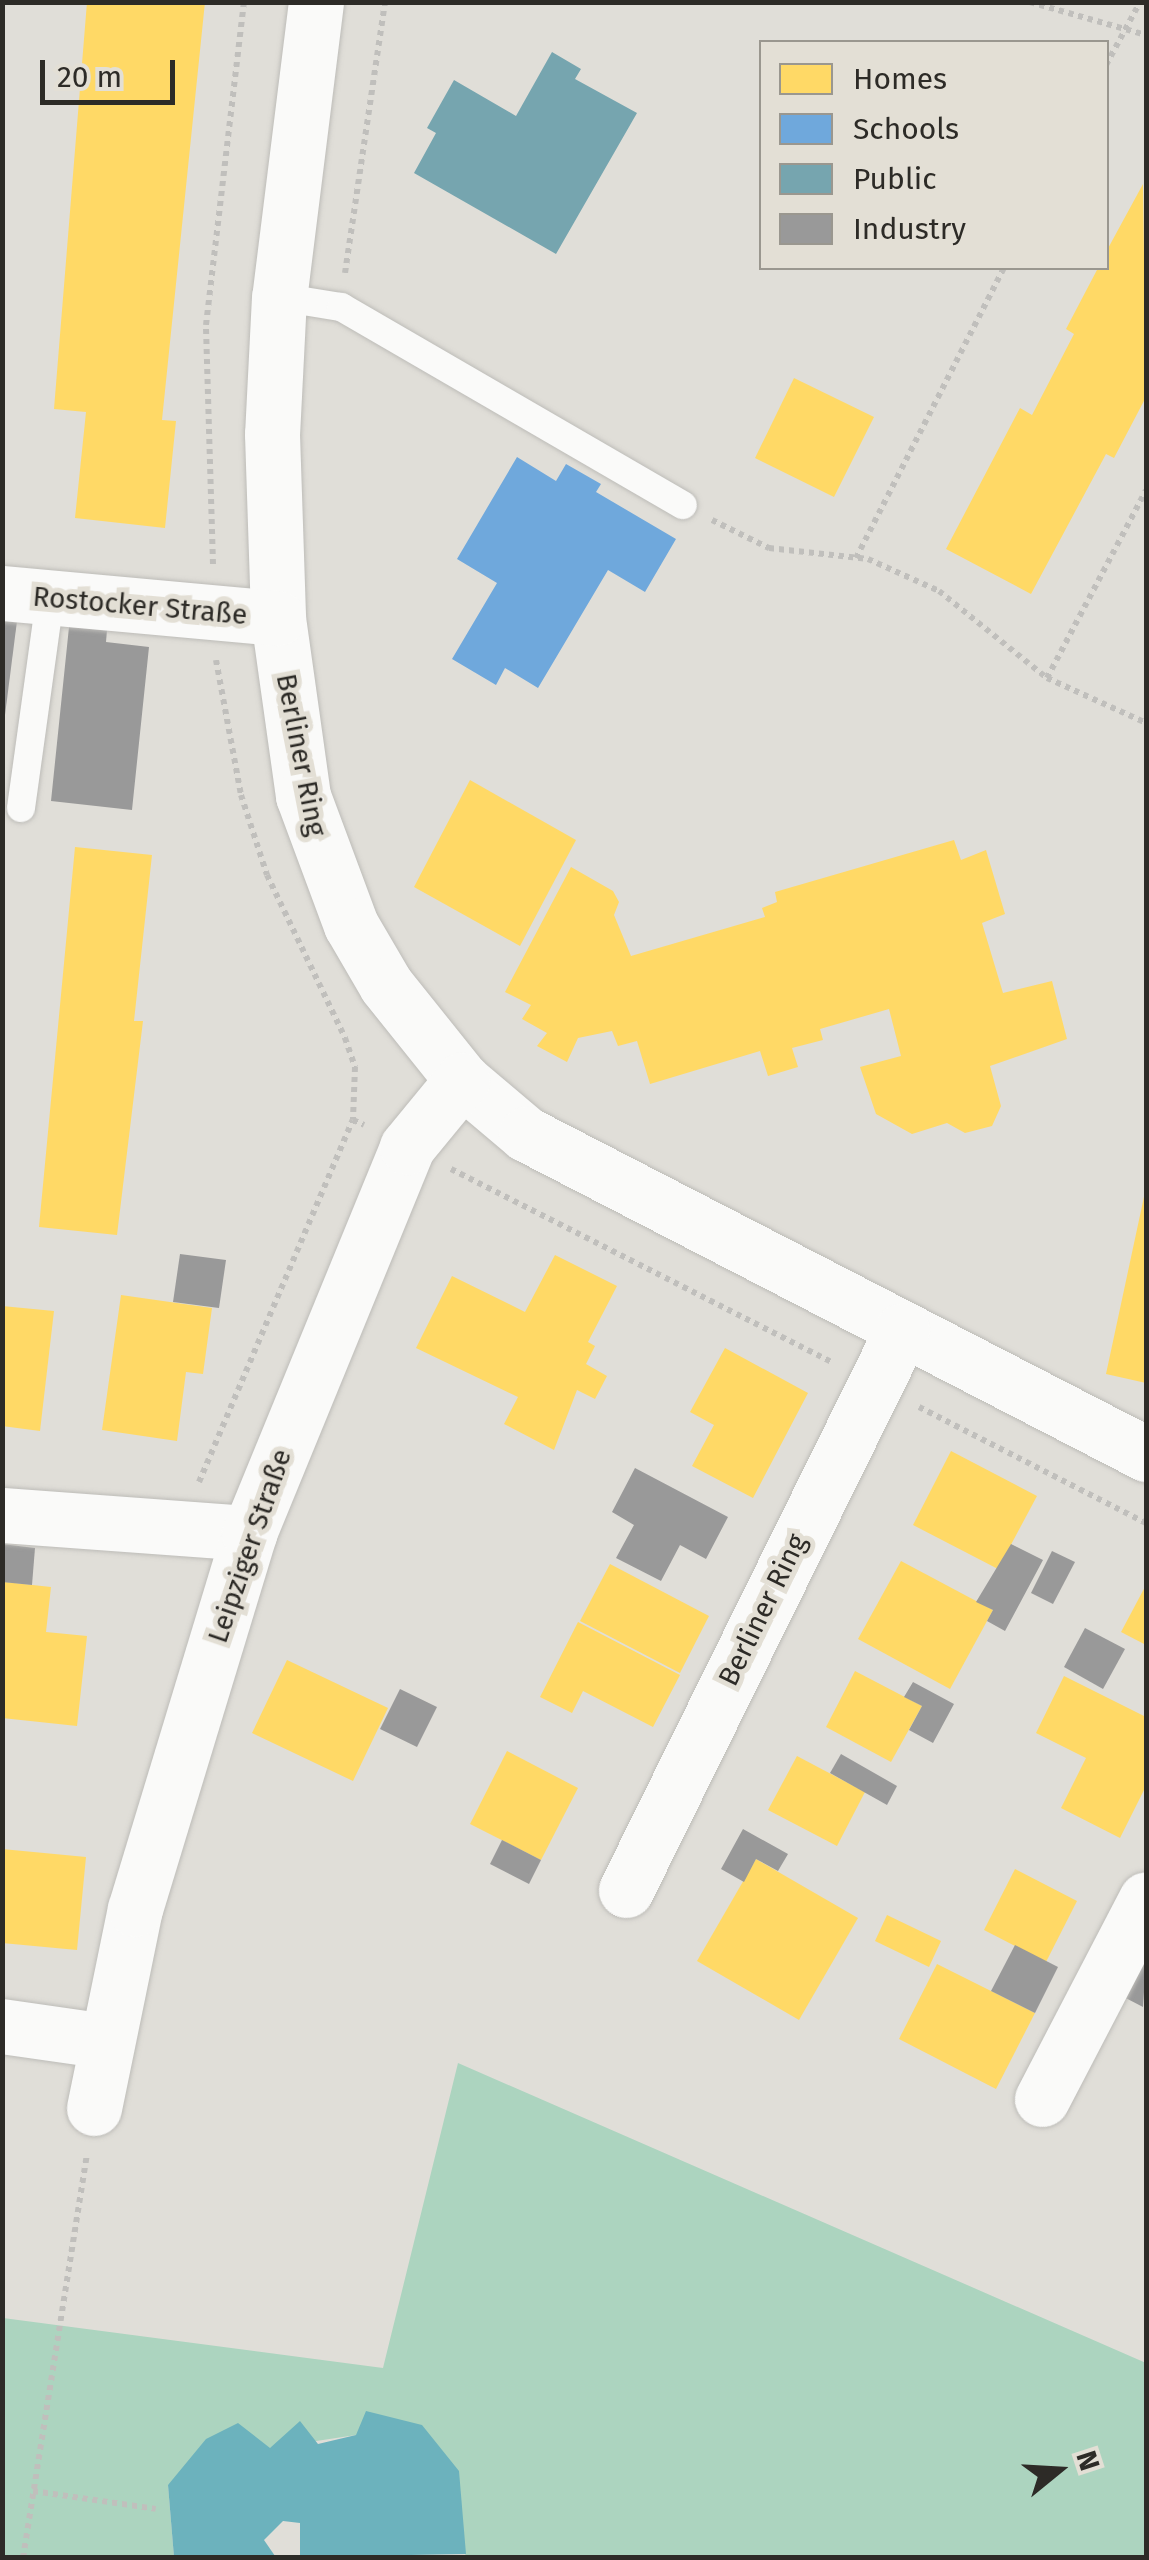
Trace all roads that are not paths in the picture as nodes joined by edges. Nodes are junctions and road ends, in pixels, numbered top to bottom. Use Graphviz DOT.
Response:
graph roads {
  1 [pos="316,2"];
  2 [pos="278,296"];
  3 [pos="683,505"];
  4 [pos="26,596"];
  5 [pos="278,618"];
  6 [pos="20,808"];
  7 [pos="462,1080"];
  8 [pos="902,1330"];
  9 [pos="1146,1454"];
  10 [pos="2,1515"];
  11 [pos="249,1533"];
  12 [pos="626,1890"];
  13 [pos="1146,1899"];
  14 [pos="2,2026"];
  15 [pos="106,2041"];
  16 [pos="1042,2099"];
  17 [pos="94,2108"];
  1 -- 2 [label="street, Berliner Ring"];
  2 -- 3 [label="lane"];
  2 -- 5 [label="street, Berliner Ring"];
  4 -- 5 [label="street, Rostocker Straße"];
  4 -- 6 [label="lane"];
  5 -- 7 [label="street, Berliner Ring"];
  7 -- 8 [label="street, Berliner Ring"];
  7 -- 11 [label="street, Leipziger Straße"];
  8 -- 9 [label="street, Berliner Ring"];
  8 -- 12 [label="street, Berliner Ring"];
  10 -- 11 [label="street"];
  11 -- 15 [label="street, Leipziger Straße"];
  13 -- 16 [label="street"];
  14 -- 15 [label="street"];
  15 -- 17 [label="street, Leipziger Straße"];
}
